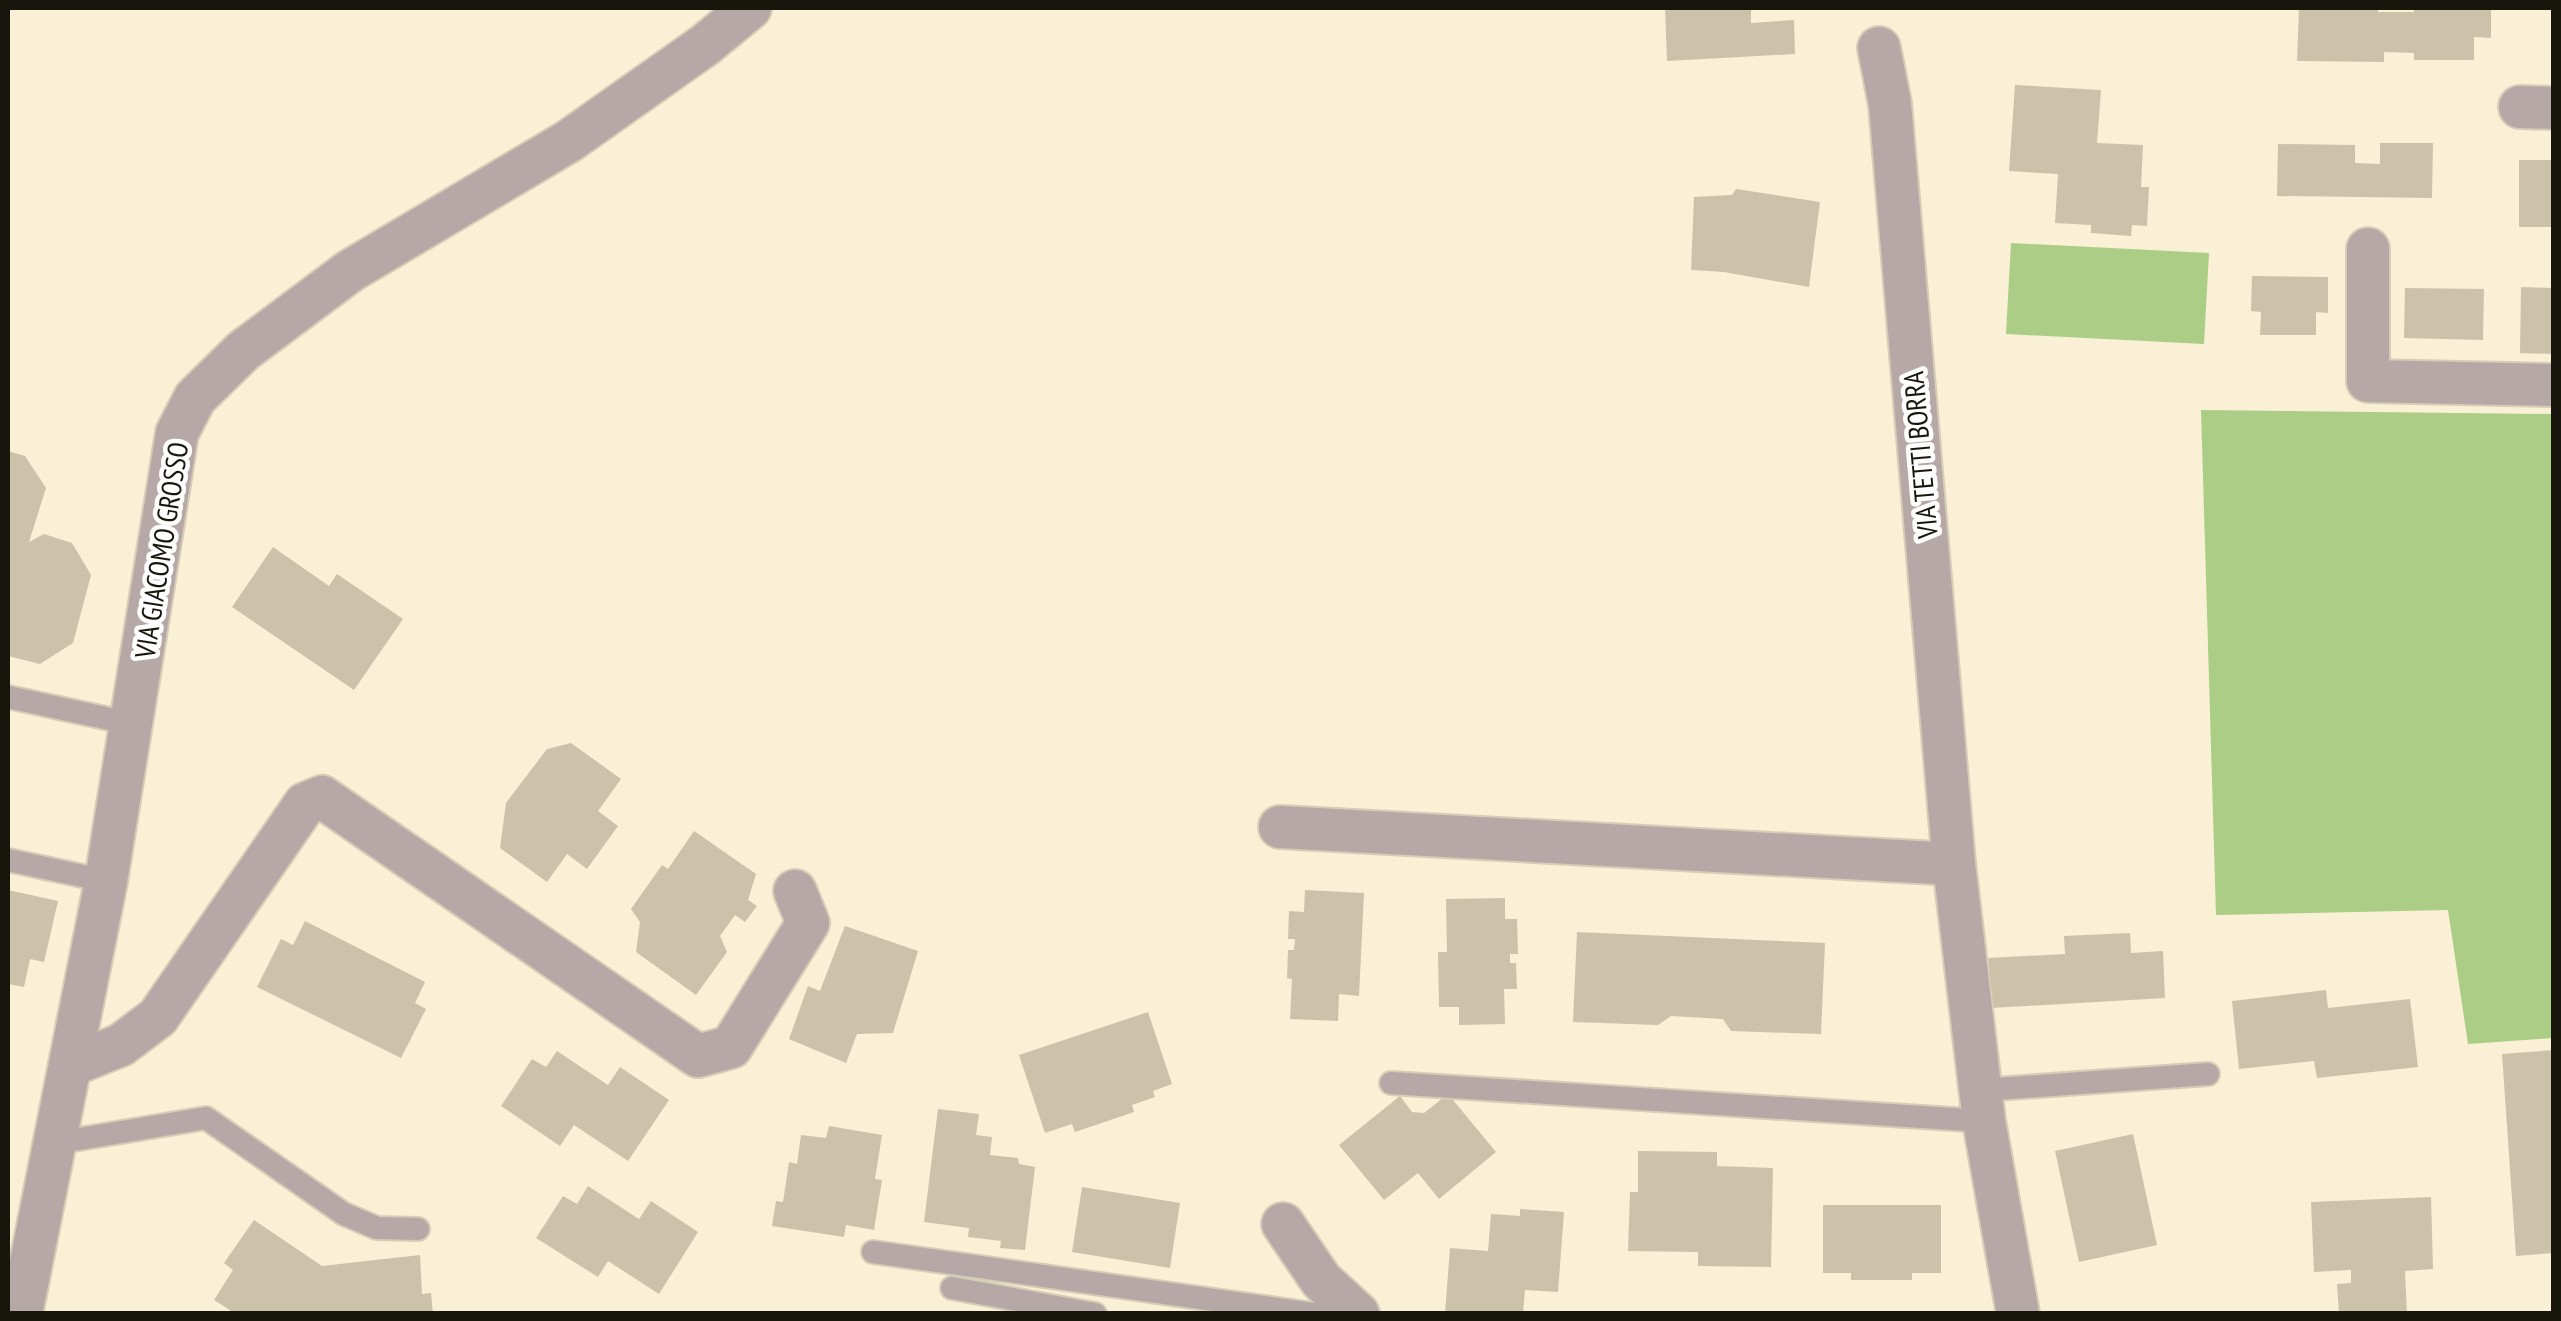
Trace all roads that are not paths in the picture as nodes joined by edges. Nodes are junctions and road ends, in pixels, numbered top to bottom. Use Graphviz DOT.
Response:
graph roads {
  1 [pos="750,8"];
  2 [pos="1879,48"];
  3 [pos="2368,249"];
  4 [pos="2554,385"];
  5 [pos="8,697"];
  6 [pos="133,724"];
  7 [pos="1280,827"];
  8 [pos="8,860"];
  9 [pos="1954,864"];
  10 [pos="106,881"];
  11 [pos="794,891"];
  12 [pos="70,1064"];
  13 [pos="2208,1074"];
  14 [pos="1391,1083"];
  15 [pos="1982,1105"];
  16 [pos="55,1143"];
  17 [pos="1283,1224"];
  18 [pos="418,1229"];
  19 [pos="873,1252"];
  20 [pos="952,1288"];
  21 [pos="1322,1302"];
  22 [pos="21,1314"];
  23 [pos="1095,1314"];
  24 [pos="1358,1314"];
  25 [pos="2018,1314"];
  1 -- 6 [label="street, VIA GIACOMO GROSSO"];
  2 -- 9 [label="street, VIA TETTI BORRA"];
  3 -- 4 [label="street"];
  5 -- 6 [label="lane"];
  6 -- 10 [label="street, VIA GIACOMO GROSSO"];
  7 -- 9 [label="street"];
  8 -- 10 [label="lane"];
  9 -- 15 [label="street, VIA TETTI BORRA"];
  10 -- 12 [label="street, VIA GIACOMO GROSSO"];
  11 -- 12 [label="street"];
  12 -- 16 [label="street, VIA GIACOMO GROSSO"];
  13 -- 15 [label="lane"];
  14 -- 15 [label="lane"];
  15 -- 25 [label="street, VIA TETTI BORRA"];
  16 -- 18 [label="lane"];
  16 -- 22 [label="street, VIA GIACOMO GROSSO"];
  17 -- 21 [label="street"];
  19 -- 21 [label="lane"];
  20 -- 23 [label="lane"];
  21 -- 24 [label="street"];
}
